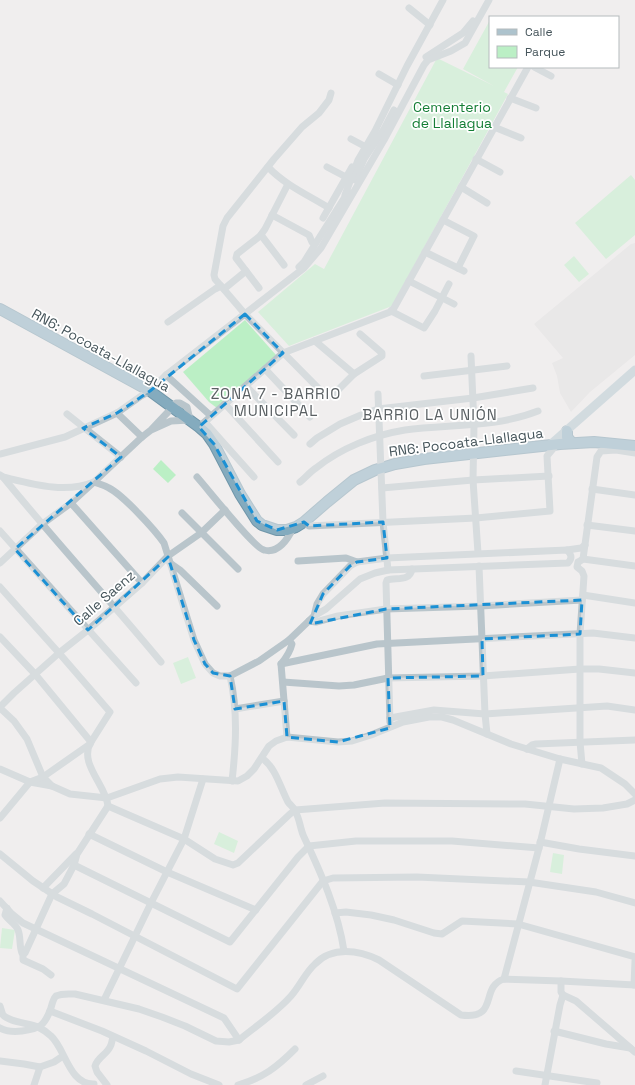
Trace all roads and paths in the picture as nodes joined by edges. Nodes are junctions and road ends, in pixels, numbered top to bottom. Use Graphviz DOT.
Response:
graph roads {
  1 [pos="443,0"];
  2 [pos="489,0"];
  3 [pos="409,8"];
  4 [pos="483,9"];
  5 [pos="430,25"];
  6 [pos="527,68"];
  7 [pos="536,68"];
  8 [pos="379,74"];
  9 [pos="551,76"];
  10 [pos="398,85"];
  11 [pos="331,93"];
  12 [pos="510,98"];
  13 [pos="536,108"];
  14 [pos="494,127"];
  15 [pos="521,138"];
  16 [pos="351,139"];
  17 [pos="366,147"];
  18 [pos="476,159"];
  19 [pos="357,162"];
  20 [pos="268,167"];
  21 [pos="327,168"];
  22 [pos="500,172"];
  23 [pos="346,177"];
  24 [pos="288,184"];
  25 [pos="460,187"];
  26 [pos="345,196"];
  27 [pos="487,204"];
  28 [pos="329,208"];
  29 [pos="272,215"];
  30 [pos="323,218"];
  31 [pos="443,220"];
  32 [pos="261,235"];
  33 [pos="312,242"];
  34 [pos="425,252"];
  35 [pos="284,265"];
  36 [pos="246,271"];
  37 [pos="289,279"];
  38 [pos="409,280"];
  39 [pos="449,284"];
  40 [pos="222,288"];
  41 [pos="259,288"];
  42 [pos="443,298"];
  43 [pos="454,304"];
  44 [pos="0,309"];
  45 [pos="391,311"];
  46 [pos="245,314"];
  47 [pos="168,322"];
  48 [pos="360,334"];
  49 [pos="315,341"];
  50 [pos="283,353"];
  51 [pos="472,356"];
  52 [pos="507,366"];
  53 [pos="265,369"];
  54 [pos="472,370"];
  55 [pos="635,370"];
  56 [pos="354,374"];
  57 [pos="166,375"];
  58 [pos="424,376"];
  59 [pos="246,386"];
  60 [pos="533,388"];
  61 [pos="150,391"];
  62 [pos="378,394"];
  63 [pos="473,398"];
  64 [pos="225,404"];
  65 [pos="170,406"];
  66 [pos="378,409"];
  67 [pos="538,411"];
  68 [pos="117,413"];
  69 [pos="67,414"];
  70 [pos="211,416"];
  71 [pos="183,417"];
  72 [pos="310,417"];
  73 [pos="202,424"];
  74 [pos="474,425"];
  75 [pos="83,428"];
  76 [pos="151,430"];
  77 [pos="567,431"];
  78 [pos="294,435"];
  79 [pos="142,437"];
  80 [pos="380,437"];
  81 [pos="572,443"];
  82 [pos="310,444"];
  83 [pos="554,445"];
  84 [pos="635,446"];
  85 [pos="635,453"];
  86 [pos="0,454"];
  87 [pos="473,454"];
  88 [pos="121,457"];
  89 [pos="278,462"];
  90 [pos="381,468"];
  91 [pos="1,476"];
  92 [pos="549,476"];
  93 [pos="197,477"];
  94 [pos="254,477"];
  95 [pos="474,480"];
  96 [pos="94,482"];
  97 [pos="300,482"];
  98 [pos="382,488"];
  99 [pos="592,489"];
  100 [pos="635,495"];
  101 [pos="70,503"];
  102 [pos="225,510"];
  103 [pos="182,513"];
  104 [pos="476,518"];
  105 [pos="304,522"];
  106 [pos="383,522"];
  107 [pos="41,525"];
  108 [pos="587,525"];
  109 [pos="293,528"];
  110 [pos="0,531"];
  111 [pos="635,531"];
  112 [pos="201,533"];
  113 [pos="585,545"];
  114 [pos="15,549"];
  115 [pos="567,550"];
  116 [pos="478,553"];
  117 [pos="387,558"];
  118 [pos="169,560"];
  119 [pos="298,561"];
  120 [pos="581,561"];
  121 [pos="357,562"];
  122 [pos="0,563"];
  123 [pos="568,563"];
  124 [pos="479,566"];
  125 [pos="635,566"];
  126 [pos="238,569"];
  127 [pos="412,569"];
  128 [pos="388,570"];
  129 [pos="142,583"];
  130 [pos="0,587"];
  131 [pos="583,598"];
  132 [pos="635,603"];
  133 [pos="217,606"];
  134 [pos="480,606"];
  135 [pos="115,607"];
  136 [pos="386,609"];
  137 [pos="311,618"];
  138 [pos="88,630"];
  139 [pos="580,634"];
  140 [pos="0,637"];
  141 [pos="635,638"];
  142 [pos="482,639"];
  143 [pos="289,640"];
  144 [pos="388,643"];
  145 [pos="59,653"];
  146 [pos="161,662"];
  147 [pos="281,664"];
  148 [pos="580,669"];
  149 [pos="635,673"];
  150 [pos="35,674"];
  151 [pos="230,676"];
  152 [pos="483,676"];
  153 [pos="388,678"];
  154 [pos="283,682"];
  155 [pos="136,683"];
  156 [pos="284,701"];
  157 [pos="0,708"];
  158 [pos="580,708"];
  159 [pos="235,709"];
  160 [pos="635,710"];
  161 [pos="485,714"];
  162 [pos="390,718"];
  163 [pos="390,728"];
  164 [pos="488,734"];
  165 [pos="287,737"];
  166 [pos="635,740"];
  167 [pos="580,742"];
  168 [pos="90,743"];
  169 [pos="527,749"];
  170 [pos="262,758"];
  171 [pos="560,759"];
  172 [pos="582,764"];
  173 [pos="0,769"];
  174 [pos="43,777"];
  175 [pos="203,779"];
  176 [pos="232,781"];
  177 [pos="30,782"];
  178 [pos="625,784"];
  179 [pos="635,784"];
  180 [pos="52,786"];
  181 [pos="635,794"];
  182 [pos="107,798"];
  183 [pos="635,800"];
  184 [pos="108,806"];
  185 [pos="548,806"];
  186 [pos="295,810"];
  187 [pos="0,818"];
  188 [pos="89,834"];
  189 [pos="184,839"];
  190 [pos="539,845"];
  191 [pos="309,846"];
  192 [pos="0,854"];
  193 [pos="76,854"];
  194 [pos="635,856"];
  195 [pos="74,865"];
  196 [pos="167,872"];
  197 [pos="324,881"];
  198 [pos="529,882"];
  199 [pos="43,888"];
  200 [pos="52,894"];
  201 [pos="0,901"];
  202 [pos="151,903"];
  203 [pos="635,903"];
  204 [pos="7,908"];
  205 [pos="256,910"];
  206 [pos="335,913"];
  207 [pos="518,924"];
  208 [pos="35,928"];
  209 [pos="135,936"];
  210 [pos="344,951"];
  211 [pos="23,953"];
  212 [pos="635,957"];
  213 [pos="635,961"];
  214 [pos="120,969"];
  215 [pos="51,975"];
  216 [pos="504,979"];
  217 [pos="561,981"];
  218 [pos="634,985"];
  219 [pos="563,995"];
  220 [pos="104,1000"];
  221 [pos="0,1006"];
  222 [pos="50,1011"];
  223 [pos="0,1028"];
  224 [pos="39,1028"];
  225 [pos="554,1031"];
  226 [pos="113,1037"];
  227 [pos="239,1040"];
  228 [pos="294,1049"];
  229 [pos="633,1050"];
  230 [pos="63,1056"];
  231 [pos="0,1061"];
  232 [pos="40,1067"];
  233 [pos="516,1071"];
  234 [pos="323,1076"];
  235 [pos="546,1076"];
  236 [pos="597,1083"];
  237 [pos="94,1084"];
  238 [pos="34,1085"];
  239 [pos="107,1085"];
  240 [pos="219,1085"];
  241 [pos="238,1085"];
  242 [pos="306,1085"];
  243 [pos="545,1085"];
  1 -- 5 [label="street"];
  2 -- 4 [label="street"];
  3 -- 5 [label="street"];
  4 -- 26 [label="street"];
  4 -- 37 [label="street"];
  5 -- 10 [label="street"];
  6 -- 12 [label="street"];
  7 -- 9 [label="street"];
  8 -- 10 [label="street"];
  10 -- 17 [label="street"];
  11 -- 20 [label="street"];
  12 -- 13 [label="street"];
  12 -- 14 [label="street"];
  14 -- 15 [label="street"];
  14 -- 18 [label="street"];
  16 -- 17 [label="street"];
  17 -- 19 [label="street"];
  18 -- 22 [label="street"];
  18 -- 25 [label="street"];
  19 -- 23 [label="street"];
  19 -- 26 [label="street"];
  20 -- 24 [label="street"];
  20 -- 40 [label="street"];
  21 -- 23 [label="street"];
  23 -- 28 [label="street"];
  24 -- 28 [label="street"];
  24 -- 29 [label="street"];
  25 -- 27 [label="street"];
  25 -- 31 [label="street"];
  26 -- 37 [label="street"];
  28 -- 30 [label="street"];
  29 -- 32 [label="street"];
  29 -- 33 [label="street"];
  31 -- 34 [label="street"];
  31 -- 34 [label="street"];
  32 -- 35 [label="street"];
  32 -- 36 [label="street"];
  34 -- 38 [label="street"];
  36 -- 40 [label="street"];
  36 -- 41 [label="street"];
  37 -- 46 [label="street"];
  38 -- 42 [label="street"];
  38 -- 45 [label="street"];
  39 -- 42 [label="street"];
  40 -- 46 [label="street"];
  40 -- 47 [label="street"];
  42 -- 43 [label="street"];
  42 -- 45 [label="street"];
  44 -- 61 [label="highway, RN6: Pocoata-Llallagua"];
  45 -- 49 [label="street"];
  46 -- 50 [label="street"];
  46 -- 57 [label="street"];
  48 -- 56 [label="street"];
  49 -- 50 [label="street"];
  49 -- 56 [label="street"];
  50 -- 53 [label="street"];
  50 -- 56 [label="street"];
  51 -- 54 [label="street"];
  52 -- 54 [label="street"];
  53 -- 59 [label="street"];
  53 -- 72 [label="street"];
  54 -- 58 [label="street"];
  54 -- 63 [label="street"];
  55 -- 77 [label="main road"];
  57 -- 61 [label="street"];
  57 -- 70 [label="street"];
  59 -- 64 [label="street"];
  59 -- 78 [label="street"];
  60 -- 63 [label="street"];
  61 -- 65 [label="highway, RN6: Pocoata-Llallagua"];
  61 -- 68 [label="street"];
  62 -- 66 [label="street"];
  63 -- 66 [label="street"];
  63 -- 74 [label="street"];
  64 -- 70 [label="street"];
  64 -- 89 [label="street"];
  65 -- 71 [label="highway, RN6: Pocoata-Llallagua"];
  65 -- 76 [label="street"];
  66 -- 80 [label="street"];
  66 -- 82 [label="street"];
  67 -- 74 [label="street"];
  68 -- 75 [label="street"];
  68 -- 79 [label="street"];
  69 -- 75 [label="street"];
  70 -- 73 [label="street"];
  71 -- 73 [label="highway, RN6: Pocoata-Llallagua"];
  71 -- 76 [label="street"];
  73 -- 94 [label="street"];
  73 -- 109 [label="highway, RN6: Pocoata-Llallagua"];
  74 -- 80 [label="street"];
  74 -- 87 [label="street"];
  75 -- 86 [label="street"];
  75 -- 88 [label="street"];
  76 -- 79 [label="street"];
  77 -- 81 [label="highway"];
  77 -- 83 [label="main road"];
  79 -- 88 [label="street"];
  80 -- 90 [label="street"];
  80 -- 97 [label="street"];
  81 -- 83 [label="highway, RN6: Pocoata-Llallagua"];
  81 -- 84 [label="highway, RN6: Pocoata-Llallagua"];
  83 -- 87 [label="highway, RN6: Pocoata-Llallagua"];
  83 -- 92 [label="street"];
  85 -- 99 [label="street"];
  87 -- 90 [label="highway, RN6: Pocoata-Llallagua"];
  87 -- 95 [label="street"];
  88 -- 96 [label="street"];
  90 -- 98 [label="street"];
  90 -- 105 [label="highway, RN6: Pocoata-Llallagua"];
  91 -- 96 [label="street"];
  91 -- 107 [label="street"];
  92 -- 95 [label="street"];
  92 -- 104 [label="street"];
  93 -- 102 [label="street"];
  95 -- 98 [label="street"];
  95 -- 104 [label="street"];
  96 -- 101 [label="street"];
  96 -- 118 [label="street"];
  98 -- 106 [label="street"];
  99 -- 100 [label="street"];
  99 -- 108 [label="street"];
  101 -- 107 [label="street"];
  101 -- 129 [label="street"];
  102 -- 109 [label="street"];
  102 -- 112 [label="street, Calle Saenz"];
  103 -- 112 [label="street"];
  104 -- 106 [label="street"];
  104 -- 116 [label="street"];
  105 -- 106 [label="street"];
  105 -- 109 [label="highway, RN6: Pocoata-Llallagua"];
  106 -- 117 [label="street"];
  107 -- 114 [label="street"];
  107 -- 135 [label="street"];
  108 -- 111 [label="street"];
  108 -- 113 [label="street"];
  110 -- 114 [label="street"];
  112 -- 118 [label="street, Calle Saenz"];
  112 -- 126 [label="street"];
  113 -- 115 [label="street"];
  113 -- 120 [label="street"];
  114 -- 122 [label="street"];
  114 -- 138 [label="street"];
  115 -- 116 [label="street"];
  115 -- 123 [label="street"];
  116 -- 117 [label="street"];
  117 -- 121 [label="street"];
  117 -- 128 [label="street"];
  118 -- 129 [label="street, Calle Saenz"];
  118 -- 133 [label="street"];
  118 -- 151 [label="street"];
  119 -- 121 [label="street"];
  120 -- 123 [label="street"];
  120 -- 125 [label="street"];
  120 -- 131 [label="street"];
  121 -- 137 [label="street"];
  123 -- 124 [label="street"];
  124 -- 127 [label="street"];
  124 -- 134 [label="street"];
  127 -- 128 [label="street"];
  127 -- 136 [label="street"];
  128 -- 137 [label="street"];
  129 -- 135 [label="street, Calle Saenz"];
  130 -- 145 [label="street"];
  131 -- 132 [label="street"];
  131 -- 134 [label="street"];
  131 -- 139 [label="street"];
  134 -- 136 [label="street"];
  134 -- 142 [label="street"];
  135 -- 138 [label="street, Calle Saenz"];
  135 -- 146 [label="street"];
  136 -- 137 [label="street"];
  136 -- 144 [label="street"];
  137 -- 143 [label="street"];
  138 -- 145 [label="street, Calle Saenz"];
  138 -- 155 [label="street"];
  139 -- 141 [label="street"];
  139 -- 142 [label="street"];
  139 -- 148 [label="street"];
  140 -- 150 [label="street"];
  142 -- 144 [label="street"];
  142 -- 152 [label="street"];
  143 -- 147 [label="street"];
  143 -- 151 [label="street"];
  144 -- 147 [label="street"];
  144 -- 153 [label="street"];
  145 -- 150 [label="street, Calle Saenz"];
  145 -- 168 [label="street"];
  147 -- 154 [label="street"];
  148 -- 149 [label="street"];
  148 -- 152 [label="street"];
  148 -- 158 [label="street"];
  150 -- 157 [label="street, Calle Saenz"];
  150 -- 168 [label="street"];
  151 -- 159 [label="street"];
  152 -- 153 [label="street"];
  152 -- 161 [label="street"];
  153 -- 154 [label="street"];
  153 -- 162 [label="street"];
  154 -- 156 [label="street"];
  156 -- 159 [label="street"];
  156 -- 165 [label="street"];
  157 -- 174 [label="street"];
  158 -- 160 [label="street"];
  158 -- 161 [label="street"];
  158 -- 167 [label="street"];
  159 -- 176 [label="street"];
  161 -- 162 [label="street"];
  161 -- 164 [label="street"];
  162 -- 163 [label="street"];
  163 -- 164 [label="street"];
  163 -- 165 [label="street"];
  164 -- 169 [label="street"];
  165 -- 170 [label="street"];
  166 -- 167 [label="street"];
  167 -- 169 [label="street"];
  167 -- 172 [label="street"];
  168 -- 174 [label="street"];
  168 -- 182 [label="street"];
  169 -- 171 [label="street"];
  170 -- 176 [label="street"];
  170 -- 186 [label="street"];
  171 -- 172 [label="street"];
  171 -- 185 [label="street"];
  172 -- 178 [label="street"];
  173 -- 177 [label="street"];
  174 -- 177 [label="street"];
  174 -- 180 [label="street"];
  175 -- 176 [label="street"];
  175 -- 182 [label="street"];
  175 -- 189 [label="street"];
  177 -- 180 [label="street"];
  177 -- 187 [label="street"];
  178 -- 179 [label="street"];
  178 -- 181 [label="street"];
  180 -- 182 [label="street"];
  182 -- 184 [label="street"];
  183 -- 185 [label="street"];
  184 -- 188 [label="street"];
  184 -- 189 [label="street"];
  185 -- 186 [label="street"];
  185 -- 190 [label="street"];
  186 -- 189 [label="street"];
  186 -- 191 [label="street"];
  188 -- 193 [label="street"];
  188 -- 196 [label="street"];
  189 -- 196 [label="street"];
  190 -- 191 [label="street"];
  190 -- 194 [label="street"];
  190 -- 198 [label="street"];
  191 -- 197 [label="street"];
  191 -- 205 [label="street"];
  192 -- 199 [label="street"];
  193 -- 195 [label="street"];
  193 -- 199 [label="street"];
  195 -- 200 [label="street"];
  195 -- 202 [label="street"];
  196 -- 202 [label="street"];
  196 -- 205 [label="street"];
  197 -- 198 [label="street"];
  197 -- 206 [label="street"];
  197 -- 209 [label="street"];
  198 -- 203 [label="street"];
  198 -- 207 [label="street"];
  199 -- 200 [label="street"];
  200 -- 208 [label="street"];
  200 -- 209 [label="street"];
  201 -- 204 [label="street"];
  202 -- 205 [label="street"];
  202 -- 209 [label="street"];
  204 -- 208 [label="street"];
  204 -- 211 [label="street"];
  206 -- 207 [label="street"];
  206 -- 210 [label="street"];
  207 -- 212 [label="street"];
  207 -- 216 [label="street"];
  208 -- 211 [label="street"];
  208 -- 214 [label="street"];
  209 -- 214 [label="street"];
  210 -- 216 [label="street"];
  210 -- 227 [label="street"];
  211 -- 215 [label="street"];
  213 -- 218 [label="street"];
  214 -- 220 [label="street"];
  214 -- 227 [label="street"];
  216 -- 217 [label="street"];
  217 -- 218 [label="street"];
  217 -- 219 [label="street"];
  219 -- 225 [label="street"];
  219 -- 229 [label="street"];
  220 -- 222 [label="street"];
  220 -- 227 [label="street"];
  221 -- 224 [label="street"];
  222 -- 224 [label="street"];
  222 -- 226 [label="street"];
  223 -- 224 [label="street"];
  224 -- 230 [label="street"];
  225 -- 229 [label="street"];
  225 -- 235 [label="street"];
  226 -- 239 [label="street"];
  226 -- 240 [label="street"];
  228 -- 241 [label="street"];
  230 -- 232 [label="street"];
  230 -- 237 [label="street"];
  231 -- 232 [label="street"];
  232 -- 238 [label="street"];
  233 -- 235 [label="street"];
  234 -- 242 [label="street"];
  235 -- 236 [label="street"];
  235 -- 243 [label="street"];
}
